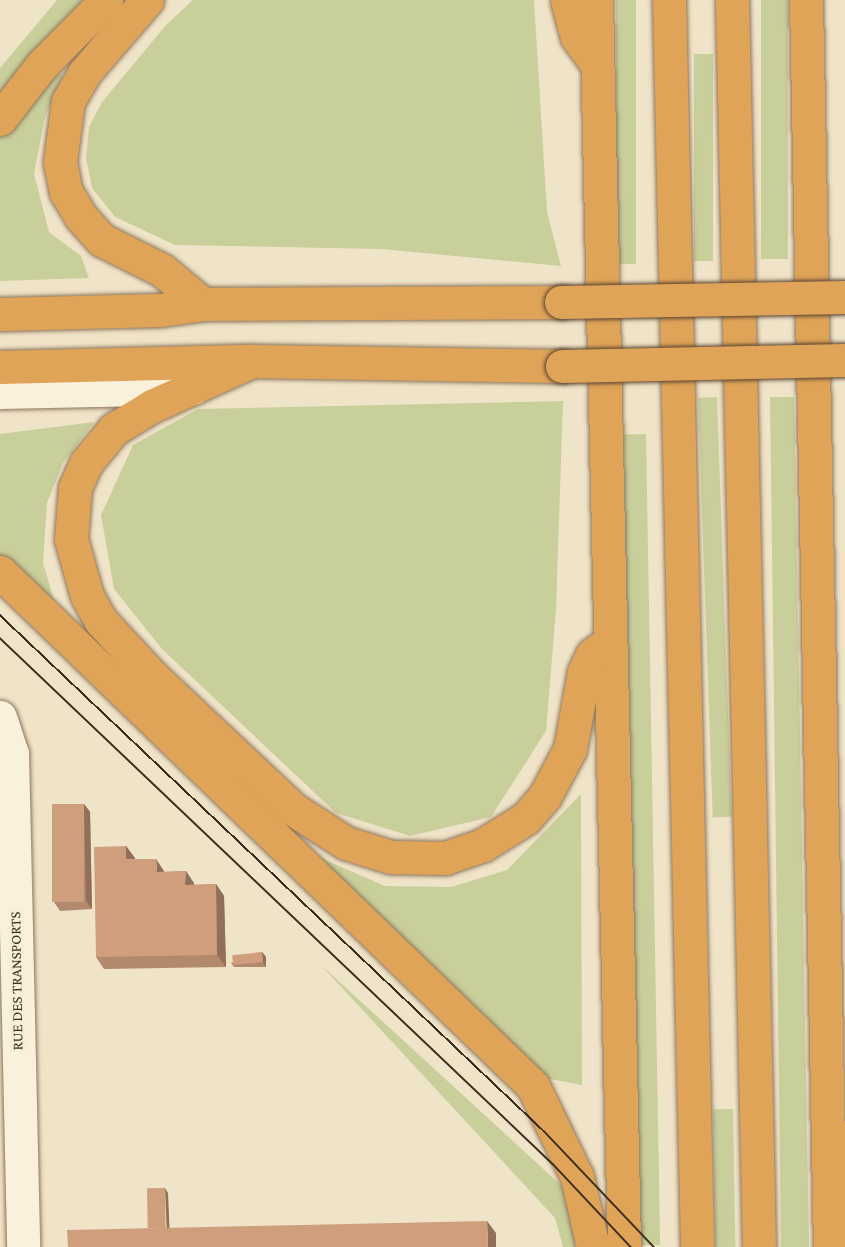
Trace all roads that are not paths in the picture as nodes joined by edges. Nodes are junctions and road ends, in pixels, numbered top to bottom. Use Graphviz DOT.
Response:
graph roads {
  1 [pos="106,0"];
  2 [pos="147,0"];
  3 [pos="567,0"];
  4 [pos="596,0"];
  5 [pos="669,0"];
  6 [pos="732,0"];
  7 [pos="806,0"];
  8 [pos="596,64"];
  9 [pos="0,119"];
  10 [pos="845,297"];
  11 [pos="202,304"];
  12 [pos="0,314"];
  13 [pos="845,360"];
  14 [pos="252,361"];
  15 [pos="0,367"];
  16 [pos="193,388"];
  17 [pos="0,392"];
  18 [pos="0,572"];
  19 [pos="820,633"];
  20 [pos="609,642"];
  21 [pos="845,680"];
  22 [pos="0,717"];
  23 [pos="23,1247"];
  24 [pos="593,1247"];
  25 [pos="624,1247"];
  26 [pos="697,1247"];
  27 [pos="759,1247"];
  28 [pos="830,1247"];
  1 -- 9 [label="highway"];
  2 -- 11 [label="highway"];
  3 -- 8 [label="highway"];
  4 -- 8 [label="highway"];
  5 -- 26 [label="highway"];
  6 -- 27 [label="highway"];
  7 -- 19 [label="highway"];
  8 -- 20 [label="highway"];
  10 -- 11 [label="highway, bridge"];
  11 -- 12 [label="highway"];
  13 -- 14 [label="highway, bridge"];
  14 -- 15 [label="highway"];
  14 -- 16 [label="highway"];
  16 -- 17 [label="lane"];
  16 -- 20 [label="highway"];
  18 -- 24 [label="highway"];
  19 -- 21 [label="highway"];
  19 -- 28 [label="highway"];
  20 -- 25 [label="highway"];
  22 -- 23 [label="lane, RUE DES TRANSPORTS"];
}
